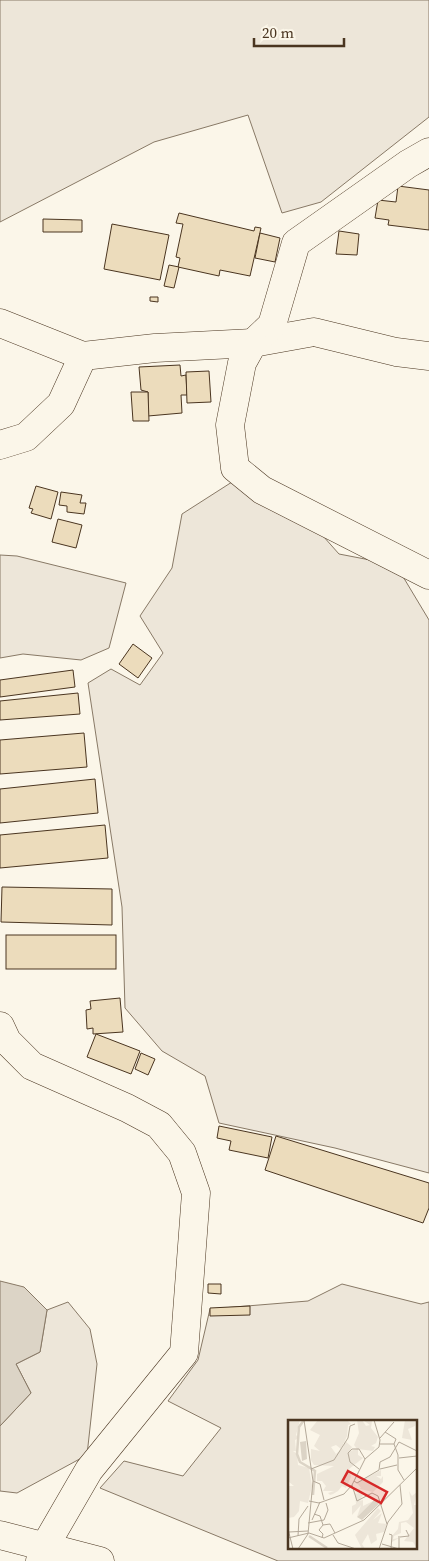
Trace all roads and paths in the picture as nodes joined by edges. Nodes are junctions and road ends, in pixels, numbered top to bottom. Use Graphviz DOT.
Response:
graph roads {
  1 [pos="422,162"];
  2 [pos="0,323"];
  3 [pos="254,343"];
  4 [pos="83,356"];
  5 [pos="429,356"];
  6 [pos="0,446"];
  7 [pos="429,574"];
  8 [pos="0,1026"];
  9 [pos="0,1535"];
  10 [pos="42,1553"];
  11 [pos="99,1561"];
  1 -- 3 [label="street"];
  2 -- 4 [label="street"];
  3 -- 4 [label="street"];
  3 -- 5 [label="street"];
  3 -- 7 [label="street"];
  4 -- 6 [label="street"];
  8 -- 10 [label="street"];
  9 -- 10 [label="street"];
  10 -- 11 [label="street"];
}
